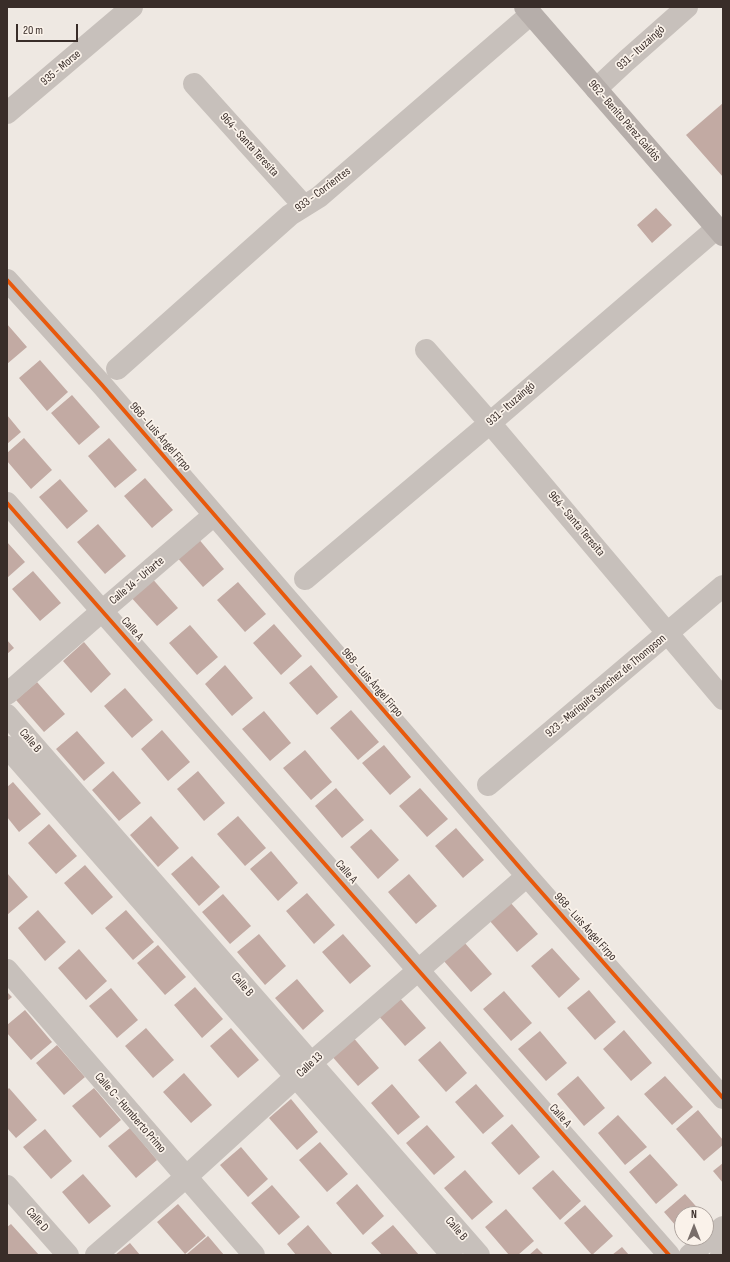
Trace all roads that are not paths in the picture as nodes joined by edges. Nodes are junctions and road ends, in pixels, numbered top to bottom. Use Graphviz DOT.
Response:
graph roads {
  1 [pos="132,7"];
  2 [pos="687,7"];
  3 [pos="528,11"];
  4 [pos="194,84"];
  5 [pos="596,89"];
  6 [pos="7,113"];
  7 [pos="304,206"];
  8 [pos="720,232"];
  9 [pos="7,280"];
  10 [pos="426,350"];
  11 [pos="117,369"];
  12 [pos="490,422"];
  13 [pos="7,504"];
  14 [pos="214,515"];
  15 [pos="305,579"];
  16 [pos="723,586"];
  17 [pos="102,611"];
  18 [pos="668,634"];
  19 [pos="7,694"];
  20 [pos="723,699"];
  21 [pos="7,715"];
  22 [pos="7,747"];
  23 [pos="488,785"];
  24 [pos="526,876"];
  25 [pos="7,970"];
  26 [pos="418,970"];
  27 [pos="304,1070"];
  28 [pos="723,1098"];
  29 [pos="186,1177"];
  30 [pos="7,1186"];
  31 [pos="723,1227"];
  32 [pos="723,1253"];
  33 [pos="68,1255"];
  34 [pos="96,1255"];
  35 [pos="254,1255"];
  36 [pos="452,1255"];
  37 [pos="479,1255"];
  38 [pos="669,1255"];
  39 [pos="690,1255"];
  40 [pos="721,1255"];
  1 -- 6 [label="street, 935 - Morse"];
  2 -- 5 [label="street, 931 - Ituzaingó"];
  3 -- 5 [label="main road, 962 - Benito Pérez Galdós"];
  3 -- 7 [label="street, 933 - Corrientes"];
  4 -- 7 [label="street, 964 - Santa Teresita"];
  5 -- 8 [label="main road, 962 - Benito Pérez Galdós"];
  7 -- 11 [label="street, 933 - Corrientes"];
  8 -- 12 [label="street, 931 - Ituzaingó"];
  9 -- 14 [label="street, 968 - Luis Ángel Firpo"];
  10 -- 12 [label="street, 964 - Santa Teresita"];
  12 -- 15 [label="street, 931 - Ituzaingó"];
  12 -- 18 [label="street, 964 - Santa Teresita"];
  13 -- 17 [label="street, Calle A"];
  14 -- 17 [label="street, Calle 14 - Uriarte"];
  14 -- 24 [label="street, 968 - Luis Ángel Firpo"];
  16 -- 18 [label="street, 923 - Mariquita Sánchez de Thompson"];
  17 -- 19 [label="street, Calle 14 - Uriarte"];
  17 -- 26 [label="street, Calle A"];
  18 -- 20 [label="street, 964 - Santa Teresita"];
  18 -- 23 [label="street, 923 - Mariquita Sánchez de Thompson"];
  21 -- 27 [label="street, Calle B"];
  22 -- 27 [label="street, Calle B"];
  24 -- 26 [label="street, Calle 13"];
  24 -- 28 [label="street, 968 - Luis Ángel Firpo"];
  25 -- 29 [label="street, Calle C - Humberto Primo"];
  26 -- 27 [label="street, Calle 13"];
  26 -- 38 [label="street, Calle A"];
  27 -- 29 [label="street, Calle 13"];
  27 -- 36 [label="street, Calle B"];
  27 -- 37 [label="street, Calle B"];
  29 -- 34 [label="street, Calle 13"];
  29 -- 35 [label="street, Calle C - Humberto Primo"];
  30 -- 33 [label="street, Calle D"];
  31 -- 39 [label="street"];
  32 -- 40 [label="street"];
}
